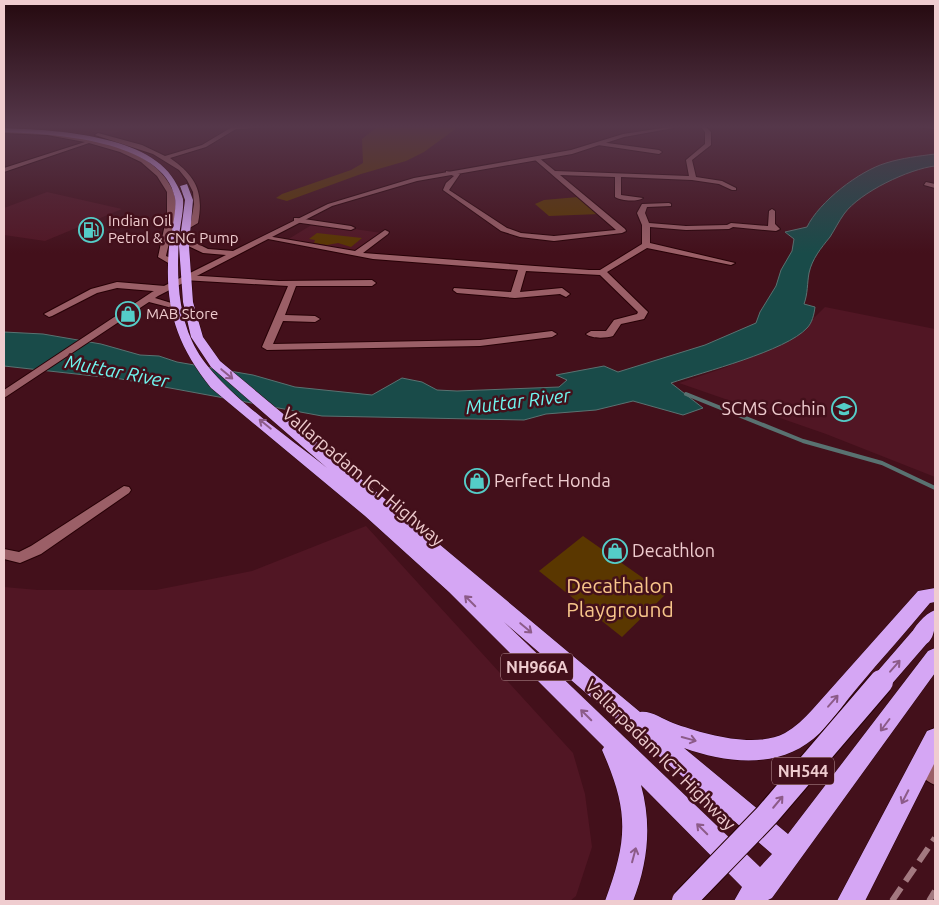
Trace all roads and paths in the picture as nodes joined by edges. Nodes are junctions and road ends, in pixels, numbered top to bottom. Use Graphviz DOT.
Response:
graph roads {
  1 [pos="153,169"];
  2 [pos="162,169"];
  3 [pos="170,169"];
  4 [pos="179,169"];
  5 [pos="465,169"];
  6 [pos="549,169"];
  7 [pos="691,169"];
  8 [pos="448,172"];
  9 [pos="554,173"];
  10 [pos="618,176"];
  11 [pos="693,178"];
  12 [pos="926,184"];
  13 [pos="935,186"];
  14 [pos="734,190"];
  15 [pos="640,198"];
  16 [pos="669,205"];
  17 [pos="772,211"];
  18 [pos="298,220"];
  19 [pos="646,225"];
  20 [pos="186,228"];
  21 [pos="351,228"];
  22 [pos="385,232"];
  23 [pos="267,238"];
  24 [pos="185,241"];
  25 [pos="646,245"];
  26 [pos="235,253"];
  27 [pos="357,254"];
  28 [pos="173,262"];
  29 [pos="731,263"];
  30 [pos="523,268"];
  31 [pos="602,272"];
  32 [pos="186,278"];
  33 [pos="372,283"];
  34 [pos="293,284"];
  35 [pos="169,287"];
  36 [pos="457,290"];
  37 [pos="566,294"];
  38 [pos="514,295"];
  39 [pos="147,299"];
  40 [pos="176,306"];
  41 [pos="49,314"];
  42 [pos="279,318"];
  43 [pos="315,318"];
  44 [pos="552,334"];
  45 [pos="591,334"];
  46 [pos="191,338"];
  47 [pos="5,394"];
  48 [pos="310,452"];
  49 [pos="124,490"];
  50 [pos="4,554"];
  51 [pos="935,595"];
  52 [pos="935,618"];
  53 [pos="935,658"];
  54 [pos="628,714"];
  55 [pos="605,734"];
  56 [pos="935,738"];
  57 [pos="929,769"];
  58 [pos="790,853"];
  59 [pos="755,895"];
  60 [pos="619,901"];
  61 [pos="684,901"];
  62 [pos="851,901"];
  1 -- 28 [label="street"];
  2 -- 28 [label="highway, Vallarpadam ICT Highway / NH966A"];
  3 -- 20 [label="highway, Vallarpadam ICT Highway / NH966A"];
  4 -- 20 [label="street"];
  5 -- 8 [label="street"];
  6 -- 9 [label="street"];
  7 -- 11 [label="street"];
  8 -- 9 [label="street"];
  8 -- 18 [label="street"];
  9 -- 10 [label="street"];
  10 -- 11 [label="street"];
  10 -- 15 [label="street"];
  11 -- 14 [label="street"];
  12 -- 13 [label="street"];
  16 -- 19 [label="street"];
  17 -- 19 [label="street"];
  18 -- 21 [label="street"];
  18 -- 23 [label="street"];
  19 -- 25 [label="street"];
  20 -- 24 [label="highway, Vallarpadam ICT Highway / NH966A"];
  22 -- 27 [label="street"];
  23 -- 26 [label="street"];
  23 -- 27 [label="street"];
  24 -- 26 [label="street"];
  24 -- 32 [label="highway, Vallarpadam ICT Highway / NH966A"];
  25 -- 29 [label="street"];
  25 -- 31 [label="street"];
  26 -- 32 [label="street"];
  27 -- 30 [label="street"];
  28 -- 35 [label="highway, Vallarpadam ICT Highway / NH966A"];
  30 -- 31 [label="street"];
  30 -- 38 [label="street"];
  31 -- 45 [label="street"];
  32 -- 34 [label="street"];
  32 -- 35 [label="street"];
  32 -- 46 [label="highway, Vallarpadam ICT Highway / NH966A"];
  33 -- 34 [label="street"];
  34 -- 42 [label="street"];
  35 -- 39 [label="street"];
  35 -- 40 [label="highway, Vallarpadam ICT Highway / NH966A"];
  35 -- 41 [label="street"];
  36 -- 38 [label="street"];
  37 -- 38 [label="street"];
  39 -- 40 [label="street"];
  39 -- 47 [label="street"];
  40 -- 46 [label="highway, Vallarpadam ICT Highway / NH966A"];
  42 -- 43 [label="street"];
  42 -- 44 [label="street"];
  46 -- 48 [label="highway, Vallarpadam ICT Highway / NH966A"];
  48 -- 54 [label="highway, Vallarpadam ICT Highway / NH966A, one-way"];
  55 -- 48 [label="highway, Vallarpadam ICT Highway / NH966A, one-way"];
  49 -- 50 [label="street"];
  54 -- 51 [label="highway, one-way"];
  61 -- 52 [label="highway, NH544, one-way, bridge"];
  53 -- 58 [label="highway, one-way"];
  54 -- 58 [label="highway, Vallarpadam ICT Highway / NH966A"];
  59 -- 55 [label="highway, Vallarpadam ICT Highway / NH966A, one-way"];
  60 -- 55 [label="highway, one-way"];
  56 -- 57 [label="highway"];
  57 -- 62 [label="highway, one-way"];
  58 -- 59 [label="highway"];
}
